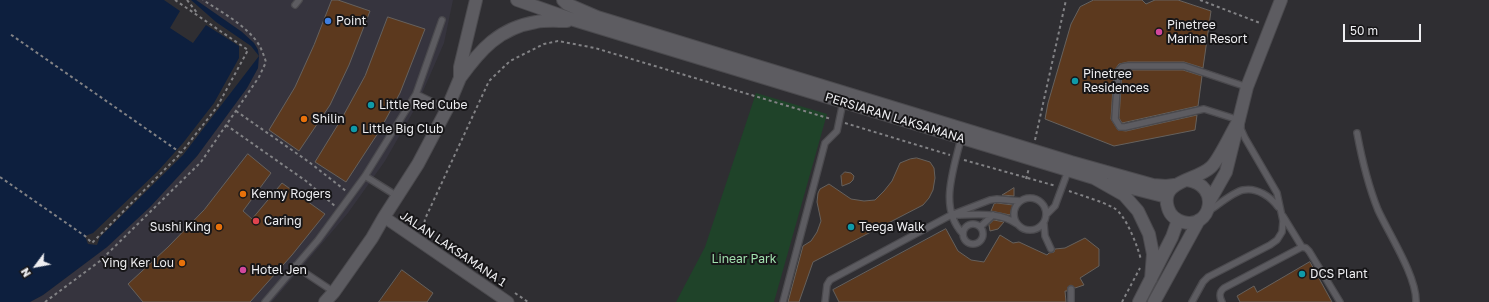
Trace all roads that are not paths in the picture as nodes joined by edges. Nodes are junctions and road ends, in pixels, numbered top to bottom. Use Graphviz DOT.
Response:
graph roads {
  1 [pos="476,0"];
  2 [pos="517,0"];
  3 [pos="563,0"];
  4 [pos="1281,0"];
  5 [pos="442,20"];
  6 [pos="574,20"];
  7 [pos="460,78"];
  8 [pos="1247,87"];
  9 [pos="416,94"];
  10 [pos="843,102"];
  11 [pos="447,109"];
  12 [pos="1240,114"];
  13 [pos="1356,133"];
  14 [pos="961,138"];
  15 [pos="1032,155"];
  16 [pos="1070,166"];
  17 [pos="365,176"];
  18 [pos="1094,178"];
  19 [pos="1187,180"];
  20 [pos="1174,185"];
  21 [pos="397,196"];
  22 [pos="1167,197"];
  23 [pos="1020,201"];
  24 [pos="1280,210"];
  25 [pos="1205,212"];
  26 [pos="1047,214"];
  27 [pos="951,215"];
  28 [pos="993,215"];
  29 [pos="384,217"];
  30 [pos="1178,220"];
  31 [pos="1044,224"];
  32 [pos="1021,227"];
  33 [pos="980,228"];
  34 [pos="963,234"];
  35 [pos="1302,247"];
  36 [pos="1051,249"];
  37 [pos="295,266"];
  38 [pos="1151,279"];
  39 [pos="1071,289"];
  40 [pos="334,292"];
  41 [pos="510,297"];
  42 [pos="265,302"];
  43 [pos="325,302"];
  44 [pos="783,302"];
  45 [pos="825,302"];
  46 [pos="1071,302"];
  47 [pos="1139,302"];
  48 [pos="1154,302"];
  49 [pos="1192,302"];
  50 [pos="1222,302"];
  51 [pos="1340,302"];
  52 [pos="1416,302"];
  1 -- 7 [label="street"];
  2 -- 6 [label="street, PERSIARAN LAKSAMANA"];
  3 -- 15 [label="street"];
  4 -- 8 [label="street"];
  5 -- 9 [label="lane"];
  6 -- 7 [label="street"];
  6 -- 10 [label="street, PERSIARAN LAKSAMANA"];
  7 -- 11 [label="street"];
  8 -- 12 [label="street"];
  8 -- 12 [label="lane"];
  9 -- 11 [label="lane"];
  9 -- 17 [label="lane"];
  10 -- 14 [label="street, PERSIARAN LAKSAMANA"];
  10 -- 44 [label="lane"];
  11 -- 21 [label="street"];
  12 -- 19 [label="street"];
  12 -- 24 [label="lane"];
  12 -- 25 [label="street"];
  13 -- 52 [label="lane"];
  14 -- 15 [label="street, PERSIARAN LAKSAMANA"];
  14 -- 27 [label="lane"];
  15 -- 16 [label="street"];
  16 -- 18 [label="street"];
  16 -- 20 [label="street"];
  16 -- 26 [label="lane"];
  17 -- 21 [label="lane"];
  17 -- 37 [label="lane"];
  18 -- 22 [label="street"];
  18 -- 38 [label="street"];
  19 -- 20 [label="street"];
  19 -- 25 [label="street"];
  20 -- 22 [label="street"];
  21 -- 29 [label="street"];
  22 -- 30 [label="street"];
  23 -- 26 [label="lane"];
  23 -- 27 [label="lane"];
  23 -- 32 [label="lane"];
  24 -- 25 [label="lane"];
  24 -- 35 [label="lane"];
  24 -- 49 [label="lane"];
  25 -- 30 [label="street"];
  25 -- 48 [label="street"];
  26 -- 31 [label="lane"];
  27 -- 28 [label="lane"];
  27 -- 34 [label="lane"];
  27 -- 45 [label="lane"];
  28 -- 32 [label="lane"];
  28 -- 33 [label="lane"];
  29 -- 40 [label="street"];
  29 -- 41 [label="street, JALAN LAKSAMANA 1"];
  30 -- 38 [label="street"];
  31 -- 32 [label="lane"];
  31 -- 36 [label="lane"];
  33 -- 34 [label="lane"];
  33 -- 34 [label="lane"];
  35 -- 50 [label="lane"];
  35 -- 51 [label="lane"];
  37 -- 40 [label="lane"];
  37 -- 42 [label="lane"];
  38 -- 47 [label="street"];
  39 -- 46 [label="lane"];
  40 -- 43 [label="street"];
}
